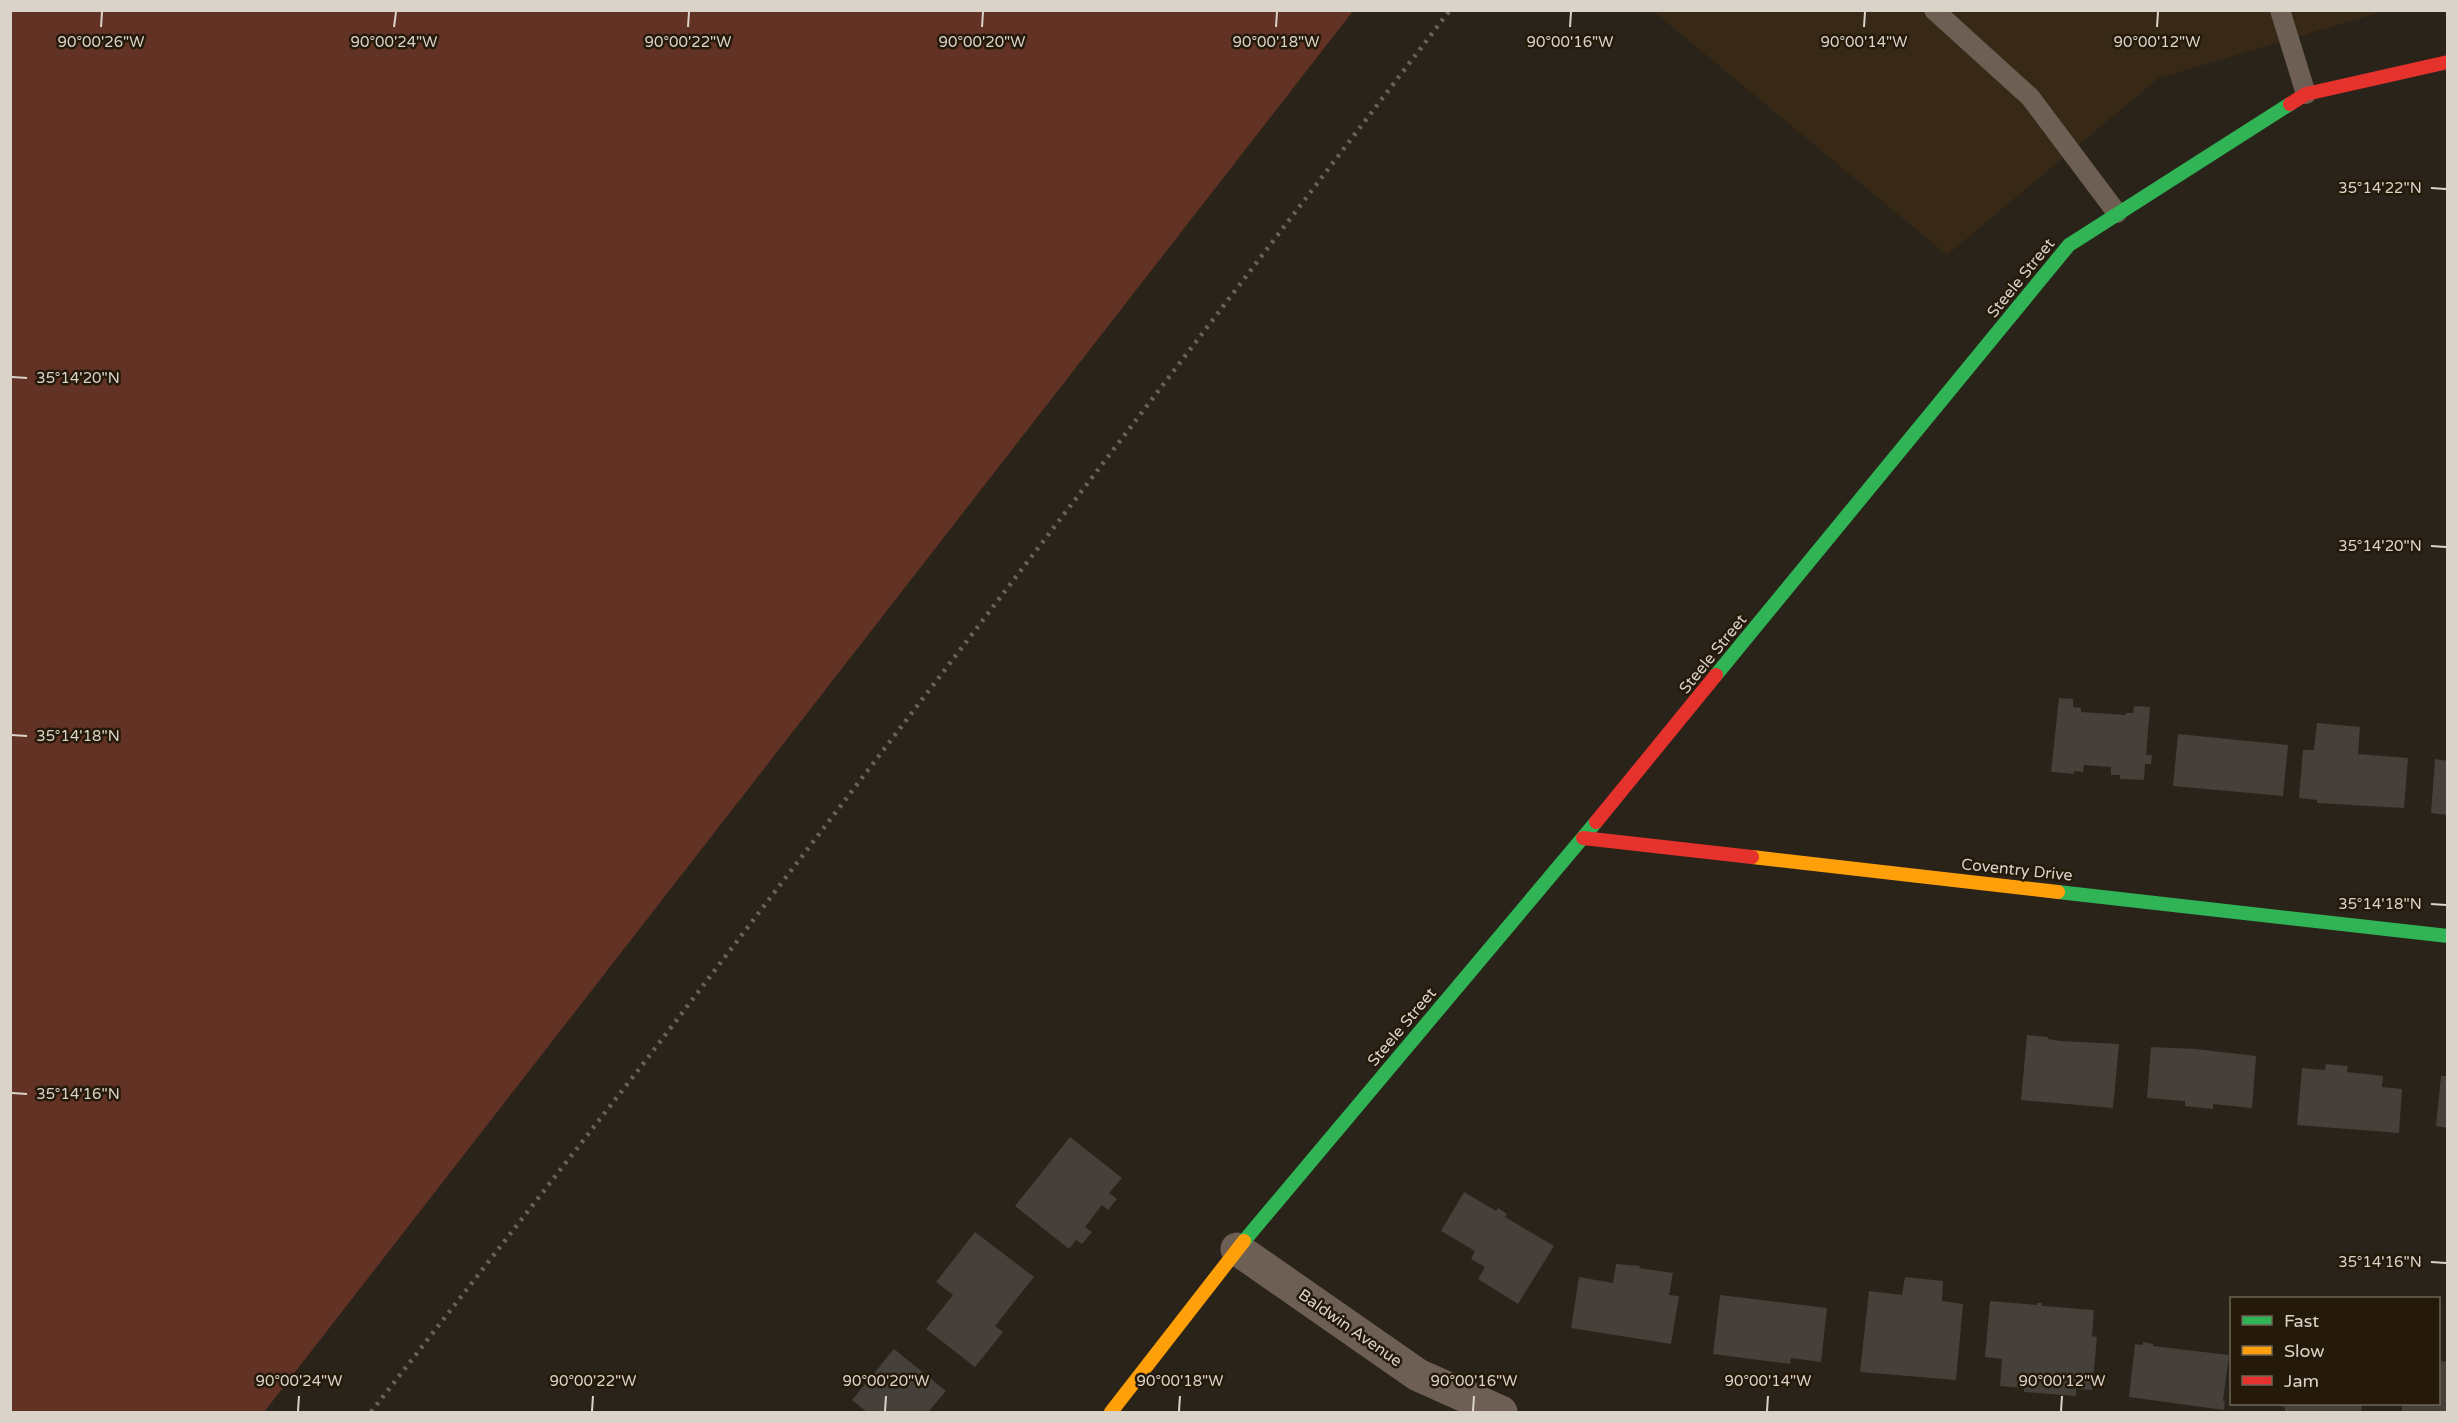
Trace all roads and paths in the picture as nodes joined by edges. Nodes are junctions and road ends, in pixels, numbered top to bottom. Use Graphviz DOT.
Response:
graph roads {
  1 [pos="1934,10"];
  2 [pos="2280,10"];
  3 [pos="2448,62"];
  4 [pos="2306,94"];
  5 [pos="2116,213"];
  6 [pos="1583,838"];
  7 [pos="2448,936"];
  8 [pos="1236,1249"];
  9 [pos="1111,1413"];
  10 [pos="1501,1413"];
  1 -- 5 [label="lane"];
  2 -- 4 [label="lane"];
  3 -- 4 [label="street, Steele Street"];
  4 -- 5 [label="street, Steele Street"];
  5 -- 6 [label="street, Steele Street"];
  6 -- 7 [label="street, Coventry Drive"];
  6 -- 8 [label="street, Steele Street"];
  8 -- 9 [label="street, Steele Street"];
  8 -- 10 [label="street, Baldwin Avenue"];
}
